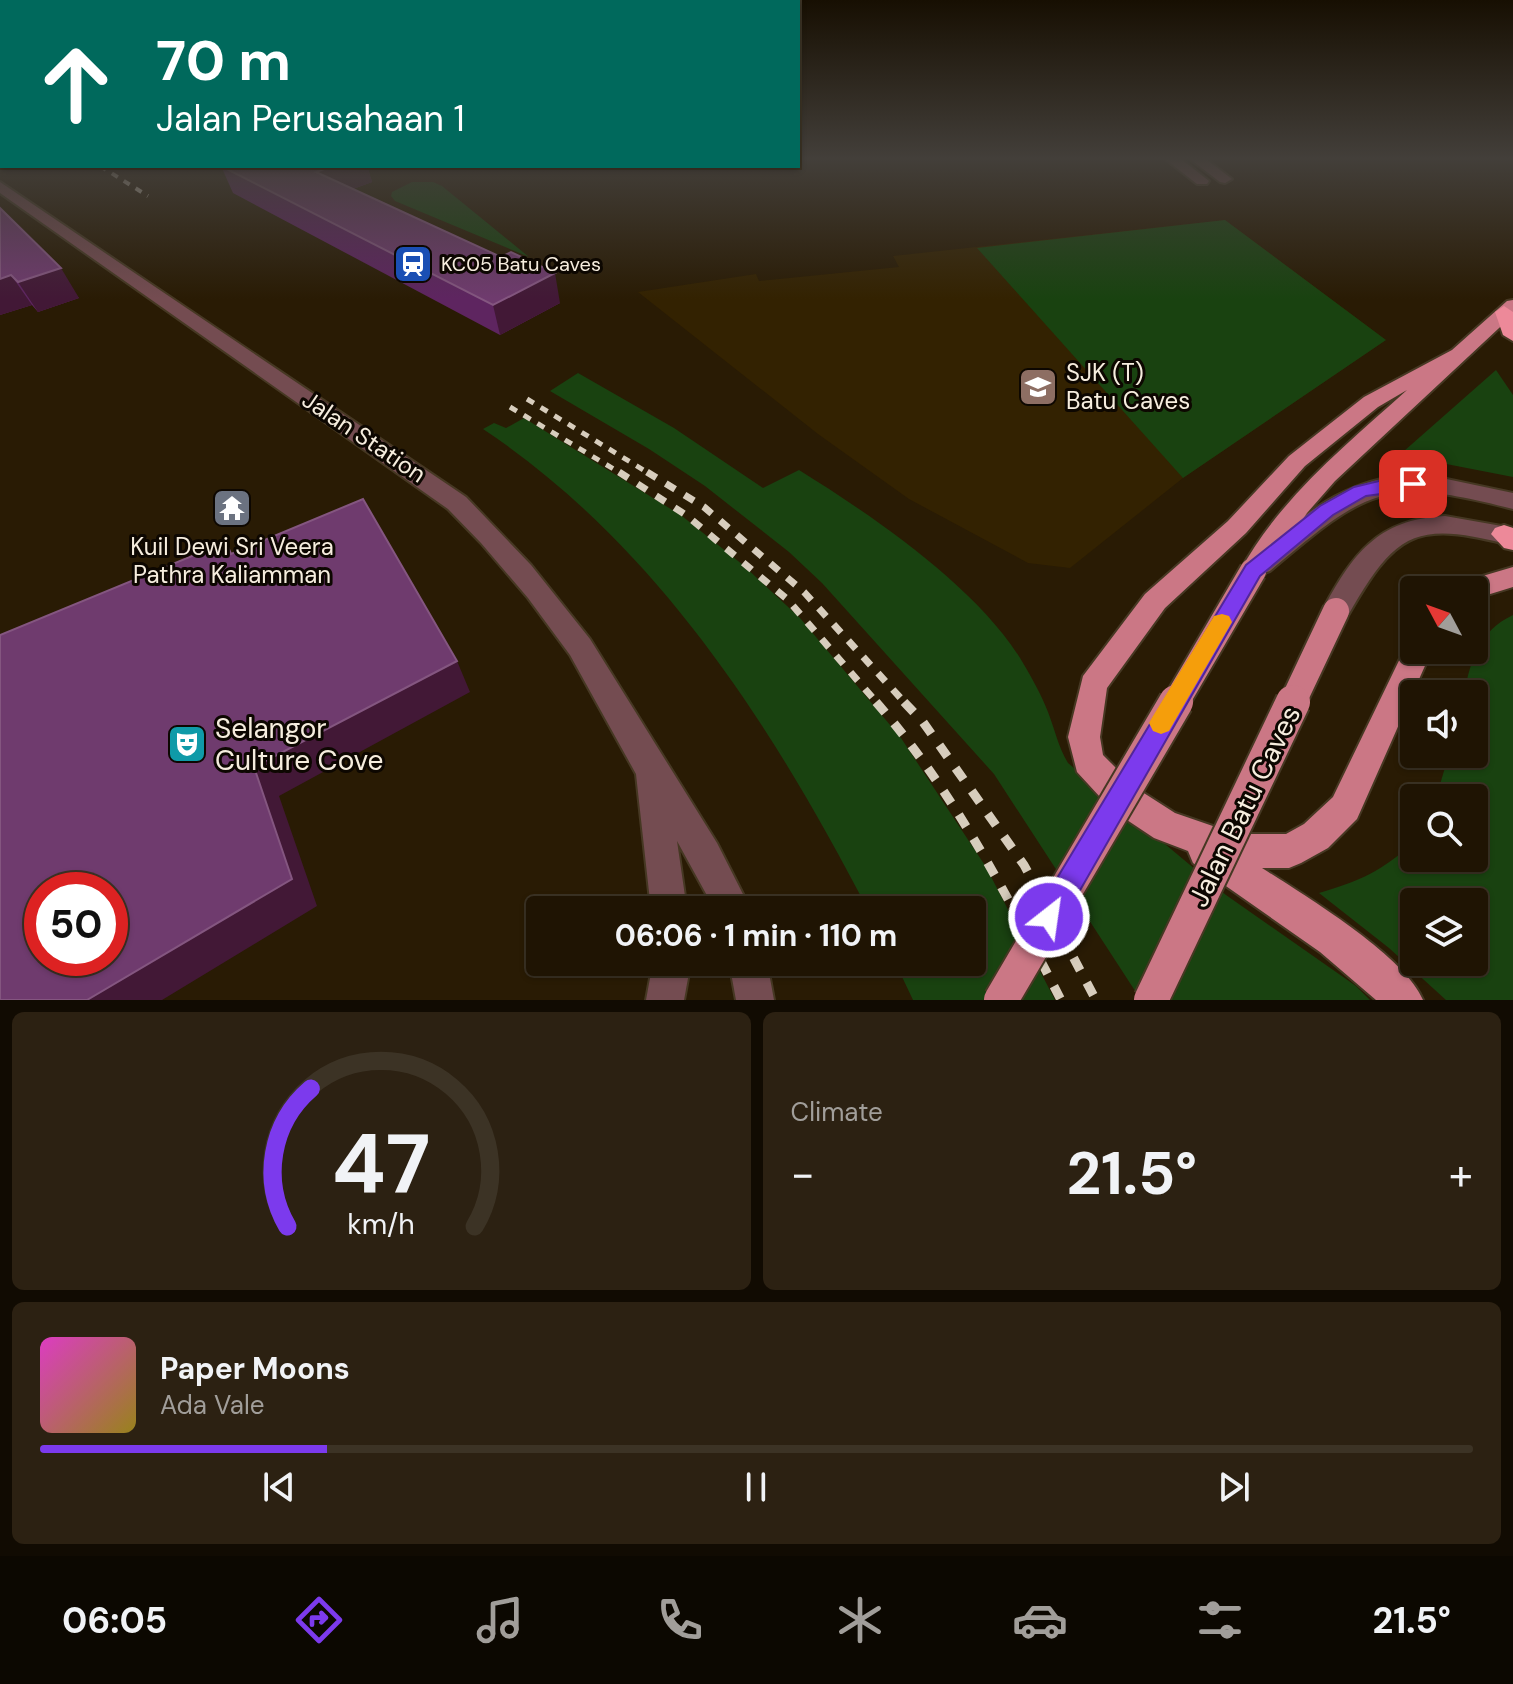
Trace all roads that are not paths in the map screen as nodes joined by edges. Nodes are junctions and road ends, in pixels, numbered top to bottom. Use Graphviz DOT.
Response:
graph roads {
  1 [pos="28,206"];
  2 [pos="1508,309"];
  3 [pos="1513,335"];
  4 [pos="1455,355"];
  5 [pos="1513,501"];
  6 [pos="1510,537"];
  7 [pos="1253,571"];
  8 [pos="1513,577"];
  9 [pos="1488,584"];
  10 [pos="1336,611"];
  11 [pos="1412,664"];
  12 [pos="649,768"];
  13 [pos="1166,826"];
  14 [pos="667,896"];
  15 [pos="727,896"];
  16 [pos="669,976"];
  17 [pos="751,976"];
  18 [pos="665,1000"];
  19 [pos="755,1000"];
  20 [pos="1001,1000"];
  21 [pos="1151,1000"];
  22 [pos="1404,1000"];
  1 -- 12 [label="street, Jalan Station"];
  2 -- 3 [label="highway"];
  2 -- 4 [label="main road"];
  4 -- 7 [label="main road"];
  4 -- 13 [label="main road"];
  5 -- 7 [label="street"];
  6 -- 10 [label="street"];
  7 -- 20 [label="main road, bridge"];
  8 -- 9 [label="main road"];
  10 -- 21 [label="main road, Jalan Batu Caves, bridge"];
  11 -- 13 [label="main road"];
  12 -- 14 [label="street, Jalan Station"];
  12 -- 15 [label="street, Jalan Station"];
  13 -- 22 [label="main road"];
  16 -- 18 [label="street"];
  17 -- 19 [label="street"];
}
